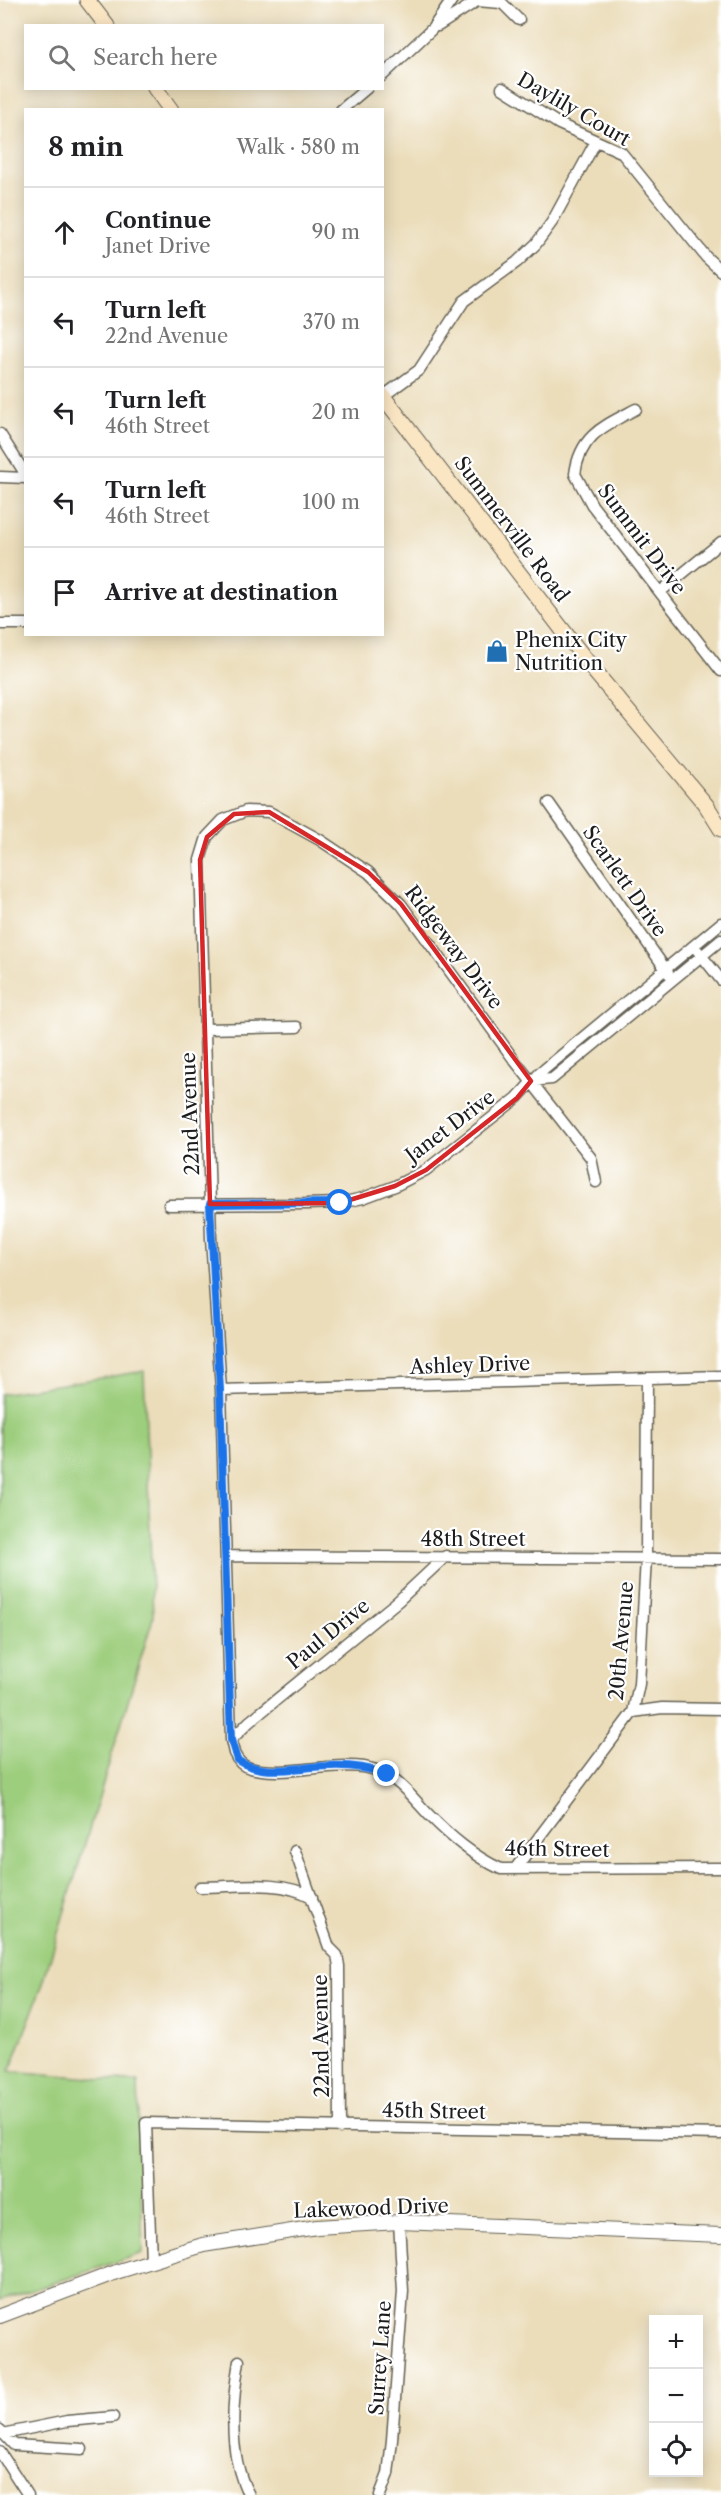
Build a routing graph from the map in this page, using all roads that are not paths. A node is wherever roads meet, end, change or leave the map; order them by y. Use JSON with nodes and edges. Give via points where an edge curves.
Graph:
{"nodes":[{"id":1,"x":87,"y":0,"type":"edge"},
{"id":2,"x":453,"y":0,"type":"edge"},
{"id":3,"x":500,"y":2,"type":"edge"},
{"id":4,"x":519,"y":20,"type":"dead end"},
{"id":5,"x":105,"y":24,"type":"edge"},
{"id":6,"x":432,"y":29,"type":"junction"},
{"id":7,"x":384,"y":74,"type":"edge"},
{"id":8,"x":502,"y":88,"type":"dead end"},
{"id":9,"x":156,"y":90,"type":"edge"},
{"id":10,"x":365,"y":90,"type":"edge"},
{"id":11,"x":170,"y":108,"type":"edge"},
{"id":12,"x":343,"y":108,"type":"edge"},
{"id":13,"x":596,"y":141,"type":"junction"},
{"id":14,"x":721,"y":271,"type":"edge"},
{"id":15,"x":384,"y":395,"type":"edge"},
{"id":16,"x":384,"y":397,"type":"edge"},
{"id":17,"x":636,"y":409,"type":"dead end"},
{"id":18,"x":0,"y":434,"type":"edge"},
{"id":19,"x":24,"y":473,"type":"edge"},
{"id":20,"x":24,"y":476,"type":"edge"},
{"id":21,"x":0,"y":477,"type":"edge"},
{"id":22,"x":721,"y":542,"type":"edge"},
{"id":23,"x":660,"y":591,"type":"junction"},
{"id":24,"x":0,"y":624,"type":"edge"},
{"id":25,"x":24,"y":624,"type":"edge"},
{"id":26,"x":721,"y":671,"type":"edge"},
{"id":27,"x":549,"y":802,"type":"dead end"},
{"id":28,"x":718,"y":818,"type":"edge"},
{"id":29,"x":224,"y":820,"type":"joint"},
{"id":30,"x":721,"y":923,"type":"edge"},
{"id":31,"x":721,"y":940,"type":"edge"},
{"id":32,"x":693,"y":945,"type":"junction"},
{"id":33,"x":702,"y":956,"type":"junction"},
{"id":34,"x":665,"y":969,"type":"junction"},
{"id":35,"x":672,"y":979,"type":"junction"},
{"id":36,"x":721,"y":980,"type":"edge"},
{"id":37,"x":297,"y":1027,"type":"dead end"},
{"id":38,"x":205,"y":1029,"type":"junction"},
{"id":39,"x":531,"y":1081,"type":"junction"},
{"id":40,"x":596,"y":1182,"type":"dead end"},
{"id":41,"x":210,"y":1204,"type":"junction"},
{"id":42,"x":169,"y":1205,"type":"dead end"},
{"id":43,"x":721,"y":1376,"type":"edge"},
{"id":44,"x":647,"y":1378,"type":"junction"},
{"id":45,"x":220,"y":1390,"type":"junction"},
{"id":46,"x":226,"y":1556,"type":"junction"},
{"id":47,"x":447,"y":1556,"type":"junction"},
{"id":48,"x":646,"y":1558,"type":"junction"},
{"id":49,"x":721,"y":1559,"type":"edge"},
{"id":50,"x":721,"y":1708,"type":"edge"},
{"id":51,"x":633,"y":1712,"type":"junction"},
{"id":52,"x":231,"y":1740,"type":"junction"},
{"id":53,"x":295,"y":1851,"type":"dead end"},
{"id":54,"x":721,"y":1868,"type":"edge"},
{"id":55,"x":515,"y":1869,"type":"junction"},
{"id":56,"x":200,"y":1887,"type":"dead end"},
{"id":57,"x":312,"y":1898,"type":"junction"},
{"id":58,"x":340,"y":2128,"type":"junction"},
{"id":59,"x":721,"y":2134,"type":"edge"},
{"id":60,"x":399,"y":2222,"type":"junction"},
{"id":61,"x":721,"y":2235,"type":"edge"},
{"id":62,"x":151,"y":2261,"type":"junction"},
{"id":63,"x":0,"y":2316,"type":"edge"},
{"id":64,"x":239,"y":2361,"type":"dead end"},
{"id":65,"x":113,"y":2417,"type":"dead end"},
{"id":66,"x":1,"y":2432,"type":"edge"},
{"id":67,"x":82,"y":2449,"type":"dead end"},
{"id":68,"x":0,"y":2452,"type":"edge"},
{"id":69,"x":28,"y":2495,"type":"edge"},
{"id":70,"x":249,"y":2495,"type":"edge"},
{"id":71,"x":380,"y":2495,"type":"edge"}],
"edges":[{"from":1,"to":5,"type":"main road"},
{"from":2,"to":6,"type":"street"},
{"from":3,"to":4,"type":"street"},
{"from":3,"to":6,"type":"street","via":[[477,1]]},
{"from":6,"to":7,"type":"street"},
{"from":8,"to":13,"type":"street","name":"Daylily Court","via":[[524,104]]},
{"from":9,"to":11,"type":"main road"},
{"from":10,"to":12,"type":"street"},
{"from":13,"to":14,"type":"street","name":"Daylily Court","via":[[621,152]]},
{"from":13,"to":15,"type":"street","via":[[536,244],[464,301],[419,370]]},
{"from":16,"to":28,"type":"main road","name":"Summerville Road","via":[[561,628]]},
{"from":17,"to":23,"type":"street","name":"Summit Drive","via":[[605,425],[587,440],[580,450],[575,474],[592,505]]},
{"from":18,"to":19,"type":"street"},
{"from":20,"to":21,"type":"street"},
{"from":22,"to":23,"type":"street"},
{"from":23,"to":26,"type":"street","name":"Summit Drive"},
{"from":24,"to":25,"type":"street"},
{"from":27,"to":34,"type":"street","name":"Scarlett Drive"},
{"from":29,"to":38,"type":"street","name":"22nd Avenue","via":[[207,837],[200,860]]},
{"from":29,"to":39,"type":"street","name":"Ridgeway Drive","via":[[246,811],[269,812],[320,840],[386,887]]},
{"from":30,"to":32,"type":"street","name":"Janet Drive"},
{"from":31,"to":33,"type":"street"},
{"from":32,"to":33,"type":"street"},
{"from":32,"to":34,"type":"street","name":"Janet Drive"},
{"from":33,"to":35,"type":"street"},
{"from":33,"to":36,"type":"street"},
{"from":34,"to":35,"type":"street","name":"Scarlett Drive"},
{"from":34,"to":39,"type":"street","name":"Janet Drive"},
{"from":35,"to":39,"type":"street","via":[[552,1079]]},
{"from":37,"to":38,"type":"street"},
{"from":38,"to":41,"type":"street","name":"22nd Avenue"},
{"from":39,"to":40,"type":"street","name":"Ridgeway Drive","via":[[591,1158]]},
{"from":39,"to":41,"type":"street","name":"Janet Drive","via":[[517,1098],[454,1149],[395,1186],[340,1203]]},
{"from":41,"to":42,"type":"street","name":"Janet Drive"},
{"from":41,"to":45,"type":"street","name":"22nd Avenue"},
{"from":43,"to":44,"type":"street","name":"Ashley Drive"},
{"from":44,"to":45,"type":"street","name":"Ashley Drive"},
{"from":44,"to":48,"type":"street","name":"20th Avenue"},
{"from":45,"to":46,"type":"street","name":"22nd Avenue"},
{"from":46,"to":47,"type":"street","name":"48th Street"},
{"from":46,"to":52,"type":"street","name":"22nd Avenue"},
{"from":47,"to":48,"type":"street","name":"48th Street"},
{"from":47,"to":52,"type":"street","name":"Paul Drive"},
{"from":48,"to":49,"type":"street","name":"48th Street"},
{"from":48,"to":51,"type":"street","name":"20th Avenue","via":[[639,1684]]},
{"from":50,"to":51,"type":"street"},
{"from":51,"to":55,"type":"street","name":"20th Avenue"},
{"from":52,"to":55,"type":"street","name":"46th Street","via":[[237,1760],[248,1767],[365,1767],[387,1774],[479,1859],[501,1869]]},
{"from":53,"to":57,"type":"street","name":"22nd Avenue"},
{"from":54,"to":55,"type":"street","name":"46th Street"},
{"from":56,"to":57,"type":"street","via":[[294,1887]]},
{"from":57,"to":58,"type":"street","name":"22nd Avenue","via":[[339,1966]]},
{"from":58,"to":59,"type":"street","name":"45th Street"},
{"from":58,"to":62,"type":"street","name":"45th Street","via":[[146,2123]]},
{"from":60,"to":61,"type":"street","name":"Lakewood Drive"},
{"from":60,"to":62,"type":"street","name":"Lakewood Drive","via":[[282,2231],[203,2245]]},
{"from":60,"to":71,"type":"street","name":"Surrey Lane","via":[[403,2291],[393,2440]]},
{"from":62,"to":63,"type":"street","name":"Lakewood Drive"},
{"from":64,"to":70,"type":"street","via":[[235,2386],[236,2447],[242,2482]]},
{"from":65,"to":66,"type":"street"},
{"from":66,"to":67,"type":"street","via":[[14,2445]]},
{"from":68,"to":69,"type":"street"}]}
